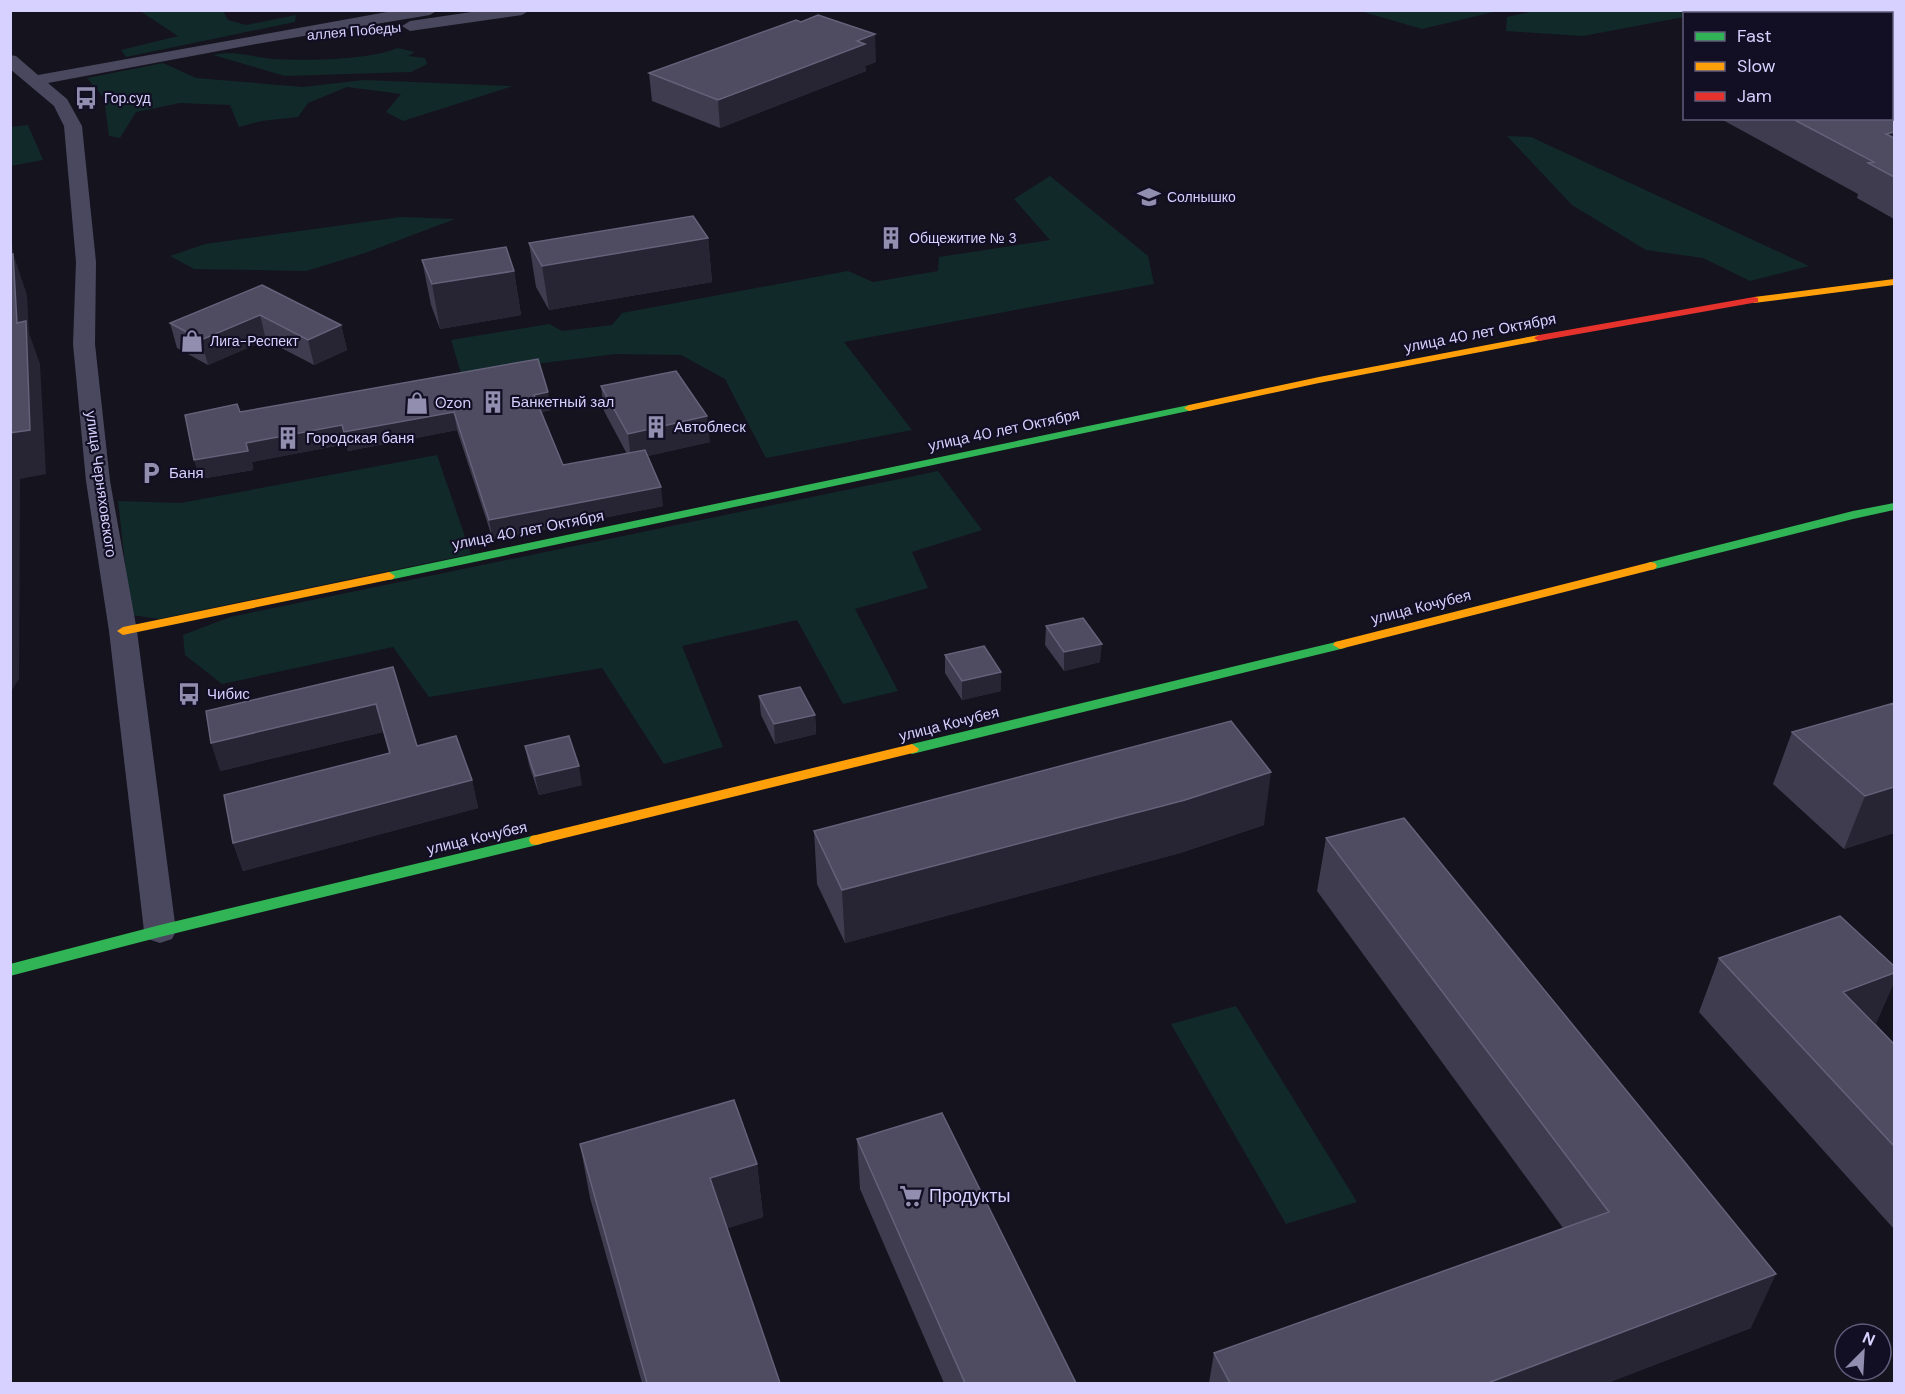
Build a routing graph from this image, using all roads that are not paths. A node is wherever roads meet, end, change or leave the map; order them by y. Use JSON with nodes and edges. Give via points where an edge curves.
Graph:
{"nodes":[{"id":1,"x":430,"y":10,"type":"edge"},
{"id":2,"x":522,"y":10,"type":"edge"},
{"id":3,"x":361,"y":21,"type":"junction"},
{"id":4,"x":402,"y":27,"type":"junction"},
{"id":5,"x":256,"y":39,"type":"junction"},
{"id":6,"x":10,"y":60,"type":"edge"},
{"id":7,"x":24,"y":78,"type":"edge"},
{"id":8,"x":1894,"y":282,"type":"edge"},
{"id":9,"x":1894,"y":507,"type":"edge"},
{"id":10,"x":123,"y":631,"type":"junction"},
{"id":11,"x":160,"y":931,"type":"junction"},
{"id":12,"x":10,"y":970,"type":"edge"}],
"edges":[{"from":1,"to":3,"type":"street"},
{"from":2,"to":4,"type":"street","name":"аллея Победы"},
{"from":3,"to":4,"type":"street"},
{"from":3,"to":5,"type":"street"},
{"from":4,"to":5,"type":"street","name":"аллея Победы"},
{"from":5,"to":7,"type":"street"},
{"from":6,"to":7,"type":"street","name":"улица Черняховского"},
{"from":7,"to":10,"type":"street","name":"улица Черняховского","via":[[61,103],[73,126],[86,262],[84,344],[98,481]]},
{"from":8,"to":10,"type":"street","name":"улица 40 лет Октября","via":[[1694,309],[1318,380]]},
{"from":9,"to":11,"type":"street","name":"улица Кочубея","via":[[1265,664]]},
{"from":10,"to":11,"type":"street","name":"улица Черняховского"},
{"from":11,"to":12,"type":"street","name":"улица Кочубея"}]}
